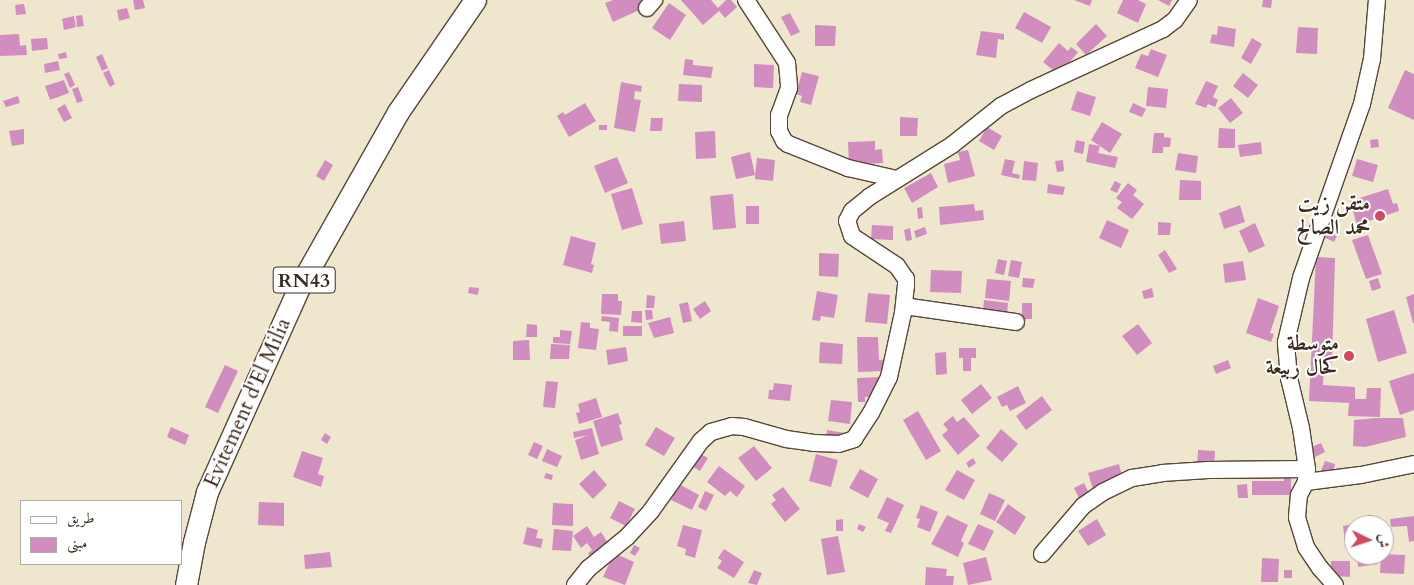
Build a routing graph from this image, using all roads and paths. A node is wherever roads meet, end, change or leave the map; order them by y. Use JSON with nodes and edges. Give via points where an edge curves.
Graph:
{"nodes":[{"id":1,"x":475,"y":0,"type":"edge"},
{"id":2,"x":746,"y":0,"type":"edge"},
{"id":3,"x":1189,"y":0,"type":"edge"},
{"id":4,"x":1377,"y":0,"type":"edge"},
{"id":5,"x":897,"y":179,"type":"junction"},
{"id":6,"x":904,"y":306,"type":"junction"},
{"id":7,"x":1016,"y":322,"type":"dead end"},
{"id":8,"x":1414,"y":464,"type":"edge"},
{"id":9,"x":1307,"y":476,"type":"junction"},
{"id":10,"x":1042,"y":554,"type":"dead end"},
{"id":11,"x":186,"y":585,"type":"edge"},
{"id":12,"x":576,"y":585,"type":"edge"},
{"id":13,"x":1335,"y":585,"type":"edge"}],
"edges":[{"from":1,"to":11,"type":"main road","name":"Evitement d'El Milia","number":"RN43","via":[[398,112],[299,287],[208,492]]},
{"from":2,"to":5,"type":"street","via":[[787,63],[789,88],[779,115],[779,131],[784,141],[848,168]]},
{"from":3,"to":5,"type":"street","via":[[1175,20],[1163,29],[1008,103],[938,155]]},
{"from":4,"to":9,"type":"street","via":[[1372,59],[1362,104],[1300,278],[1286,342],[1289,378],[1301,428]]},
{"from":5,"to":6,"type":"street","via":[[852,211],[847,225],[857,241],[888,259],[902,272],[906,279]]},
{"from":6,"to":7,"type":"street"},
{"from":6,"to":12,"type":"street","via":[[889,377],[854,439],[839,444],[821,444],[732,426],[712,432],[627,537],[589,568]]},
{"from":8,"to":9,"type":"street","via":[[1361,475]]},
{"from":9,"to":10,"type":"street","via":[[1208,470],[1132,478],[1082,506]]},
{"from":9,"to":13,"type":"street","via":[[1297,504],[1300,530],[1312,558]]}]}
